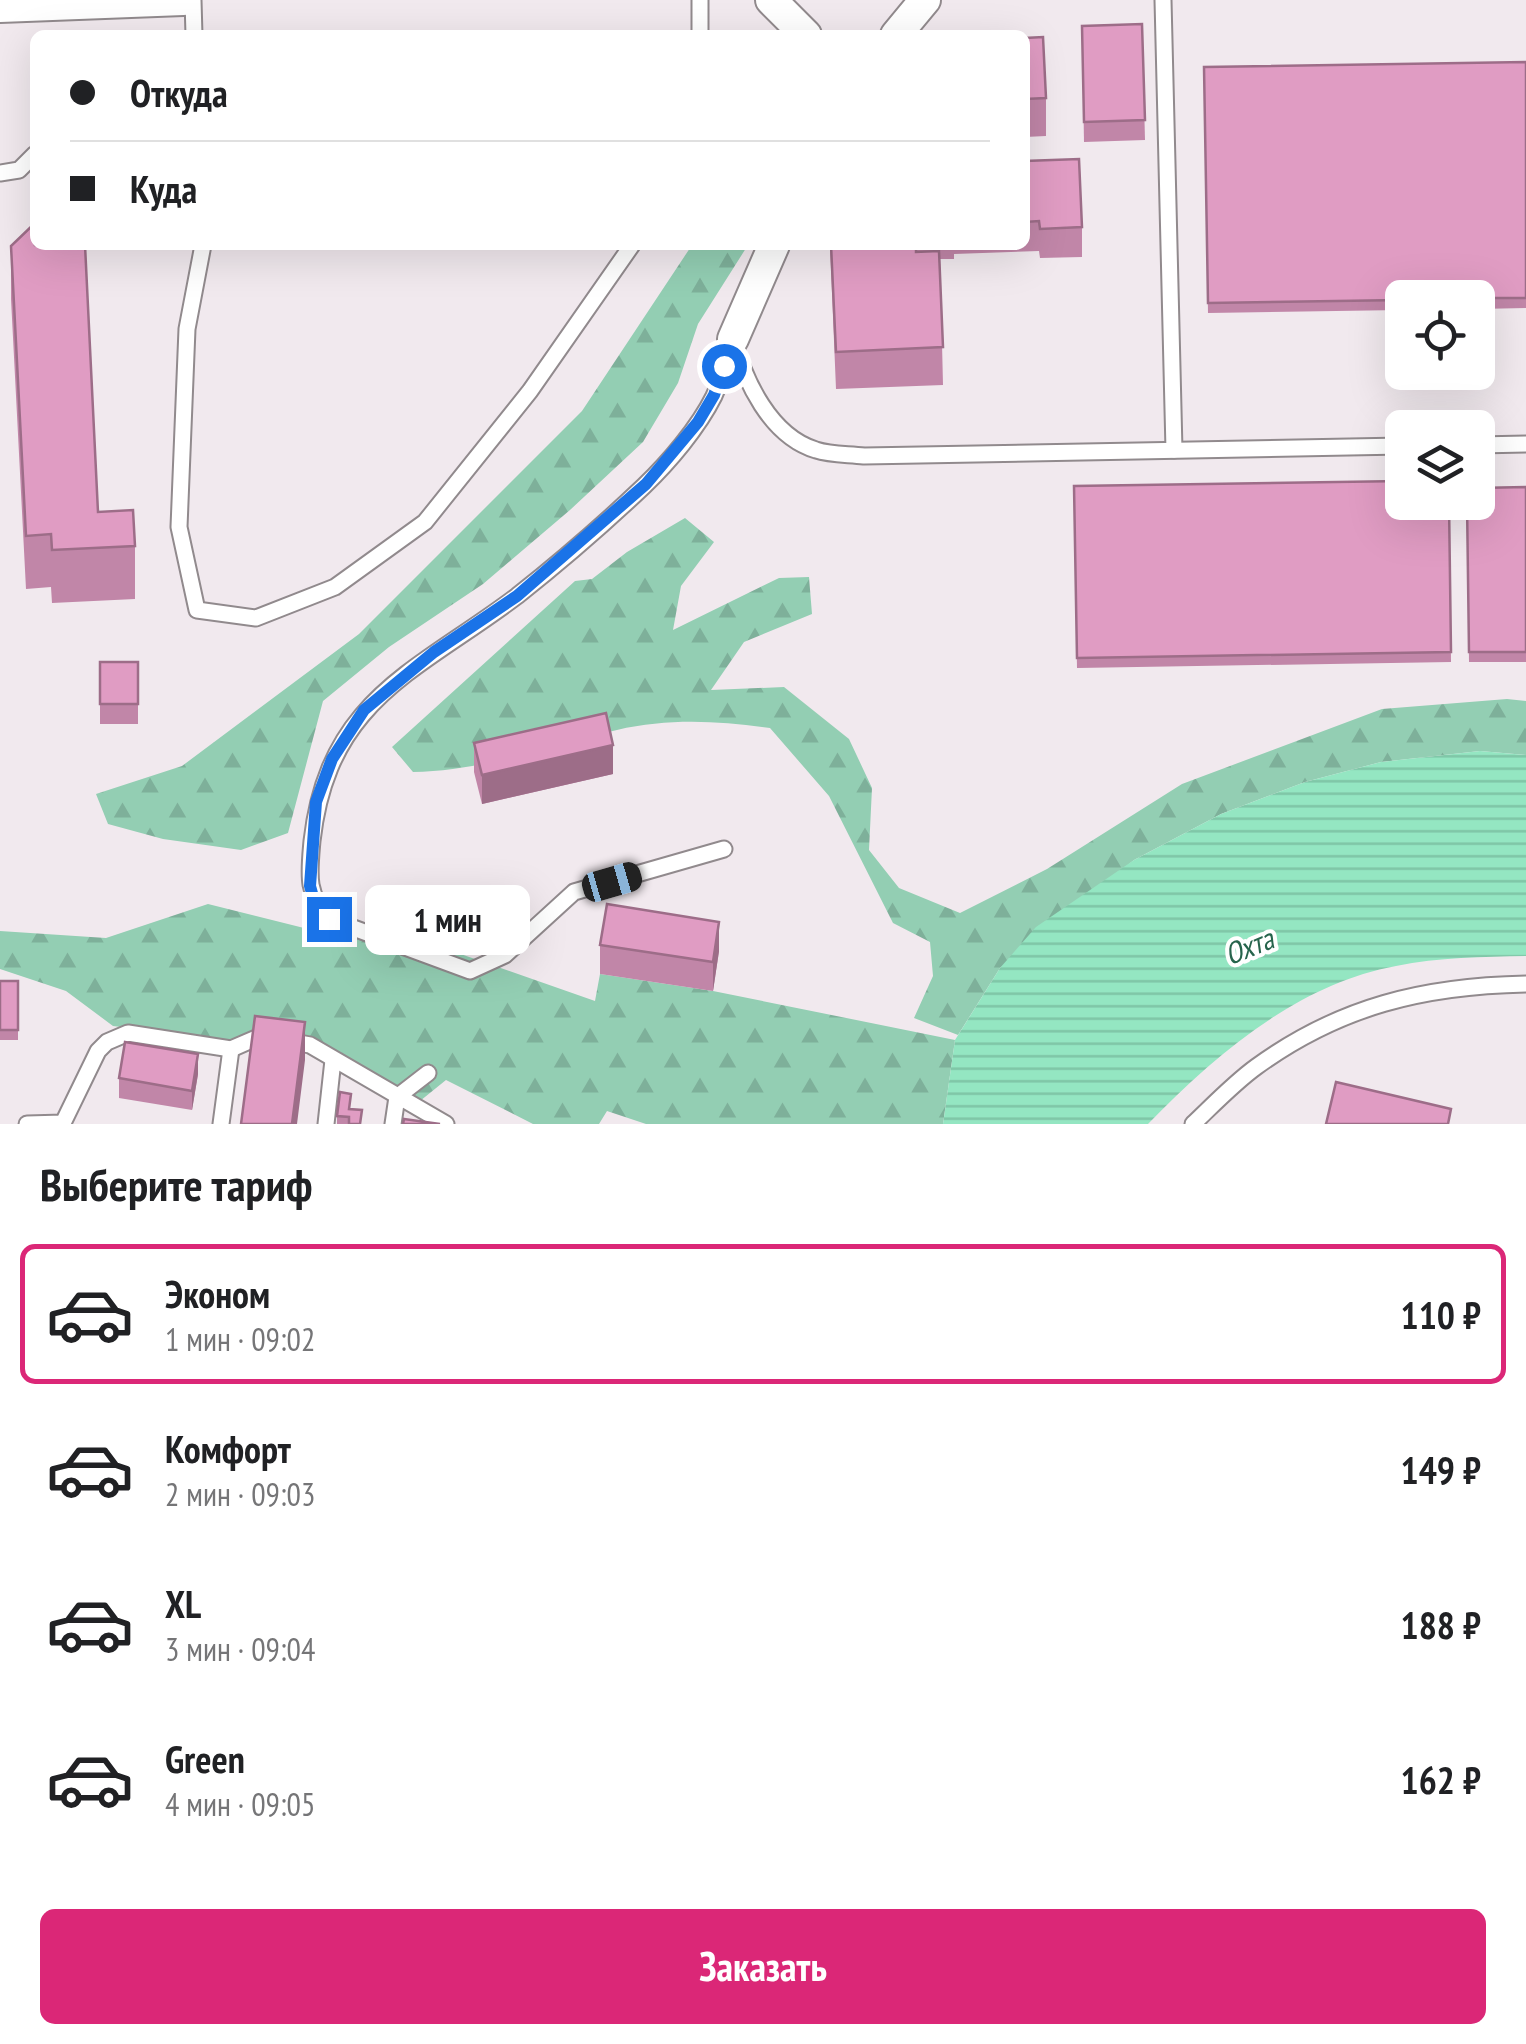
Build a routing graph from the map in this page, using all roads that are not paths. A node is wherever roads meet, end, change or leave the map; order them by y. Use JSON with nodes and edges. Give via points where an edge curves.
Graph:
{"nodes":[{"id":1,"x":183,"y":0,"type":"edge"},
{"id":2,"x":193,"y":0,"type":"edge"},
{"id":3,"x":700,"y":0,"type":"edge"},
{"id":4,"x":772,"y":0,"type":"edge"},
{"id":5,"x":925,"y":0,"type":"edge"},
{"id":6,"x":1163,"y":0,"type":"edge"},
{"id":7,"x":0,"y":7,"type":"edge"},
{"id":8,"x":194,"y":30,"type":"edge"},
{"id":9,"x":700,"y":30,"type":"edge"},
{"id":10,"x":801,"y":30,"type":"edge"},
{"id":11,"x":900,"y":30,"type":"edge"},
{"id":12,"x":30,"y":159,"type":"edge"},
{"id":13,"x":0,"y":172,"type":"edge"},
{"id":14,"x":202,"y":250,"type":"edge"},
{"id":15,"x":629,"y":250,"type":"edge"},
{"id":16,"x":772,"y":250,"type":"edge"},
{"id":17,"x":733,"y":338,"type":"junction"},
{"id":18,"x":1526,"y":444,"type":"edge"},
{"id":19,"x":1495,"y":445,"type":"edge"},
{"id":20,"x":1385,"y":446,"type":"edge"},
{"id":21,"x":1174,"y":450,"type":"junction"},
{"id":22,"x":724,"y":849,"type":"dead end"},
{"id":23,"x":1526,"y":984,"type":"edge"},
{"id":24,"x":231,"y":1049,"type":"junction"},
{"id":25,"x":333,"y":1060,"type":"junction"},
{"id":26,"x":428,"y":1074,"type":"dead end"},
{"id":27,"x":397,"y":1097,"type":"junction"},
{"id":28,"x":27,"y":1124,"type":"edge"},
{"id":29,"x":64,"y":1124,"type":"edge"},
{"id":30,"x":221,"y":1124,"type":"edge"},
{"id":31,"x":326,"y":1124,"type":"edge"},
{"id":32,"x":393,"y":1124,"type":"edge"},
{"id":33,"x":446,"y":1124,"type":"edge"},
{"id":34,"x":1192,"y":1124,"type":"edge"}],
"edges":[{"from":1,"to":7,"type":"street"},
{"from":2,"to":8,"type":"lane"},
{"from":3,"to":9,"type":"lane"},
{"from":4,"to":10,"type":"street"},
{"from":5,"to":11,"type":"street"},
{"from":6,"to":21,"type":"lane"},
{"from":12,"to":13,"type":"lane","via":[[19,170]]},
{"from":14,"to":15,"type":"lane","via":[[186,329],[178,526],[197,610],[256,618],[335,586],[425,522],[530,391]]},
{"from":16,"to":17,"type":"street"},
{"from":17,"to":21,"type":"lane","via":[[744,376],[780,428],[814,450],[864,456]]},
{"from":17,"to":22,"type":"lane","via":[[698,422],[646,484],[517,596],[364,710],[332,759],[316,802],[310,886],[329,919],[470,971],[505,955],[574,892]]},
{"from":18,"to":19,"type":"lane"},
{"from":20,"to":21,"type":"lane"},
{"from":23,"to":34,"type":"lane","via":[[1434,990],[1320,1026],[1255,1068]]},
{"from":24,"to":25,"type":"lane","via":[[260,1036],[310,1045]]},
{"from":24,"to":29,"type":"lane","via":[[128,1033],[107,1042]]},
{"from":24,"to":30,"type":"lane"},
{"from":25,"to":27,"type":"lane"},
{"from":25,"to":31,"type":"lane"},
{"from":26,"to":27,"type":"lane"},
{"from":27,"to":32,"type":"lane"},
{"from":27,"to":33,"type":"lane"},
{"from":28,"to":29,"type":"lane"}]}
